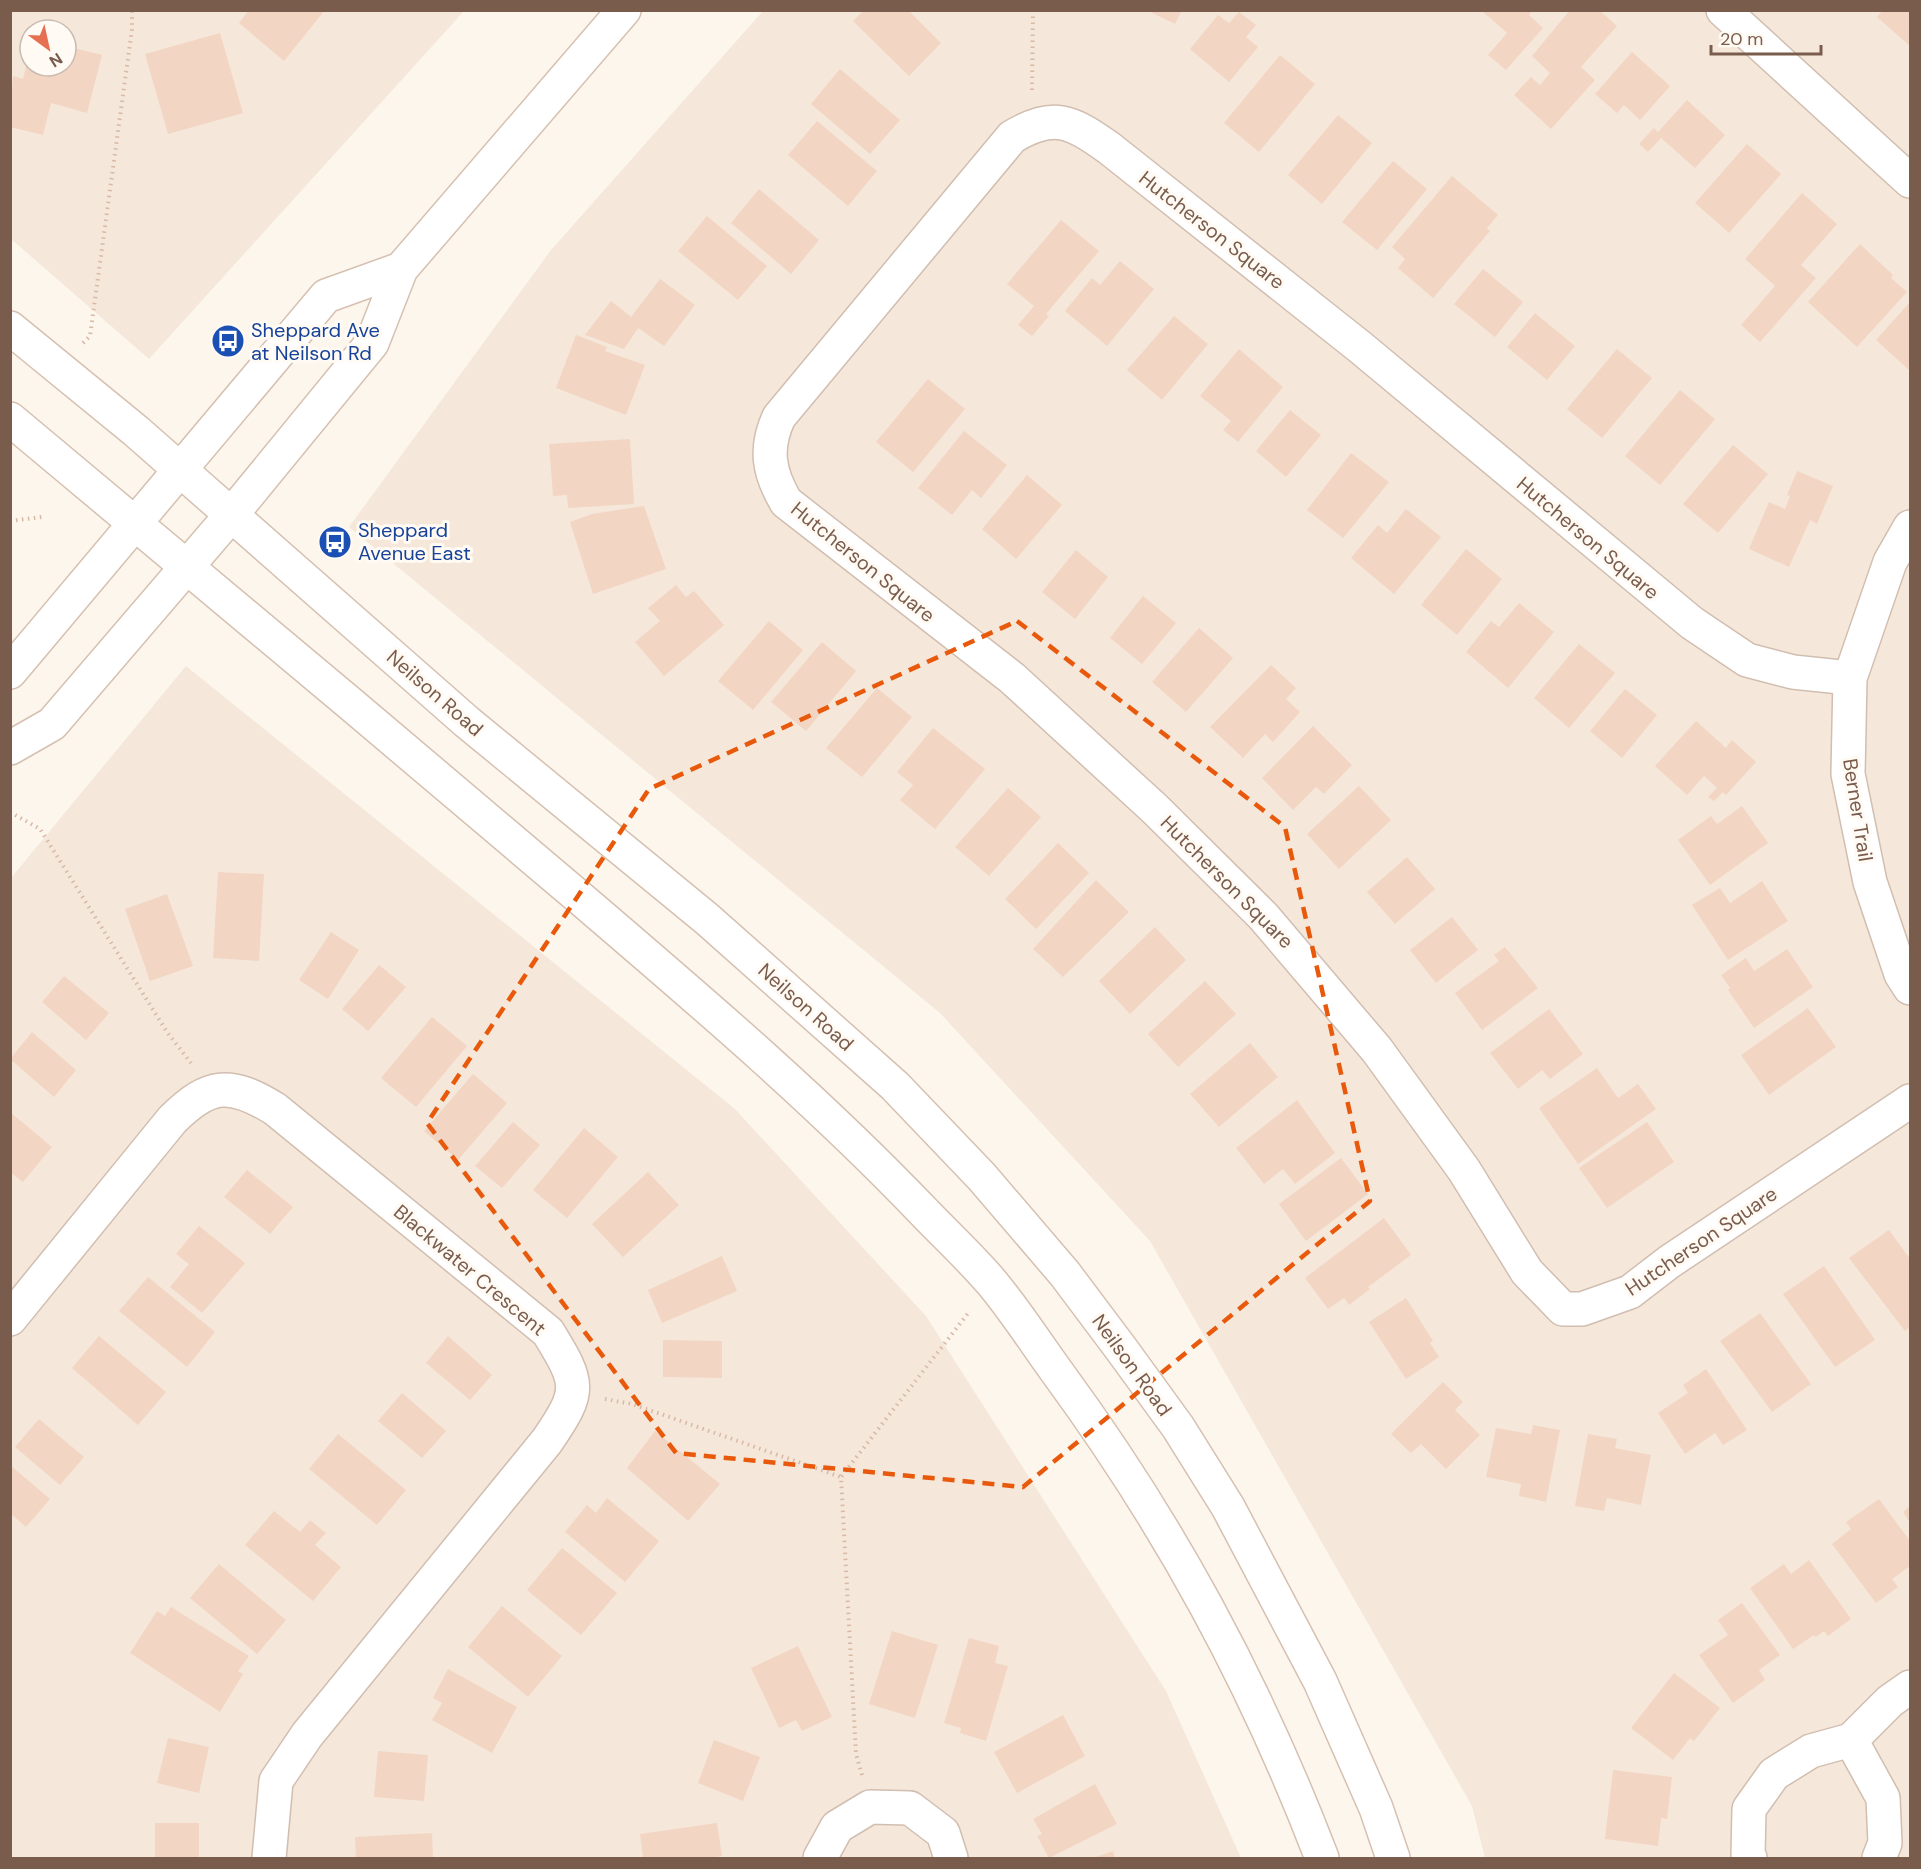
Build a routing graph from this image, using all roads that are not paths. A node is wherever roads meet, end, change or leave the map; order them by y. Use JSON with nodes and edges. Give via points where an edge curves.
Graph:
{"nodes":[{"id":1,"x":624,"y":10,"type":"edge"},
{"id":2,"x":1723,"y":10,"type":"edge"},
{"id":3,"x":1911,"y":181,"type":"edge"},
{"id":4,"x":401,"y":269,"type":"junction"},
{"id":5,"x":10,"y":328,"type":"edge"},
{"id":6,"x":10,"y":419,"type":"edge"},
{"id":7,"x":180,"y":469,"type":"junction"},
{"id":8,"x":232,"y":514,"type":"junction"},
{"id":9,"x":135,"y":524,"type":"junction"},
{"id":10,"x":1911,"y":527,"type":"edge"},
{"id":11,"x":187,"y":565,"type":"junction"},
{"id":12,"x":10,"y":672,"type":"edge"},
{"id":13,"x":1850,"y":678,"type":"junction"},
{"id":14,"x":10,"y":748,"type":"edge"},
{"id":15,"x":1911,"y":988,"type":"edge"},
{"id":16,"x":1911,"y":1101,"type":"edge"},
{"id":17,"x":10,"y":1319,"type":"edge"},
{"id":18,"x":1911,"y":1687,"type":"edge"},
{"id":19,"x":1851,"y":1740,"type":"junction"},
{"id":20,"x":269,"y":1858,"type":"edge"},
{"id":21,"x":820,"y":1858,"type":"edge"},
{"id":22,"x":951,"y":1858,"type":"edge"},
{"id":23,"x":1322,"y":1858,"type":"edge"},
{"id":24,"x":1393,"y":1858,"type":"edge"},
{"id":25,"x":1750,"y":1858,"type":"edge"},
{"id":26,"x":1879,"y":1858,"type":"edge"}],
"edges":[{"from":1,"to":4,"type":"street"},
{"from":2,"to":3,"type":"street"},
{"from":4,"to":7,"type":"street","via":[[326,296]]},
{"from":4,"to":8,"type":"street","via":[[372,343]]},
{"from":5,"to":7,"type":"street","name":"Neilson Road"},
{"from":6,"to":9,"type":"street"},
{"from":7,"to":8,"type":"street","name":"Neilson Road"},
{"from":7,"to":9,"type":"street"},
{"from":8,"to":11,"type":"street"},
{"from":8,"to":24,"type":"street","name":"Neilson Road","via":[[467,722],[707,919],[878,1071],[1065,1274],[1178,1427],[1228,1508],[1320,1681],[1376,1808]]},
{"from":9,"to":11,"type":"street"},
{"from":9,"to":12,"type":"street"},
{"from":10,"to":13,"type":"street","name":"Berner Trail","via":[[1890,562]]},
{"from":11,"to":14,"type":"street","via":[[51,724]]},
{"from":11,"to":23,"type":"street","via":[[743,1037],[882,1168],[993,1284],[1085,1411],[1170,1540],[1235,1657],[1292,1778]]},
{"from":13,"to":15,"type":"street","name":"Berner Trail","via":[[1848,774],[1870,882],[1901,974]]},
{"from":13,"to":16,"type":"street","name":"Hutcherson Square","via":[[1793,672],[1747,660],[1726,647],[1655,595],[1360,347],[1101,142],[1059,121],[1030,126],[1012,137],[779,417],[771,435],[772,478],[786,502],[1012,678],[1155,809],[1263,916],[1377,1050],[1464,1170],[1527,1272],[1563,1309],[1582,1309],[1630,1292],[1679,1255]]},
{"from":17,"to":20,"type":"street","name":"Blackwater Crescent","via":[[172,1120],[211,1090],[254,1096],[275,1109],[548,1332],[569,1370],[575,1392],[547,1441],[329,1707],[276,1781]]},
{"from":18,"to":19,"type":"street","via":[[1890,1701]]},
{"from":19,"to":25,"type":"street","via":[[1811,1751],[1774,1774],[1749,1809]]},
{"from":19,"to":26,"type":"street","via":[[1883,1798],[1885,1843]]},
{"from":21,"to":22,"type":"street","via":[[837,1827],[870,1807],[910,1808],[943,1833]]}]}
